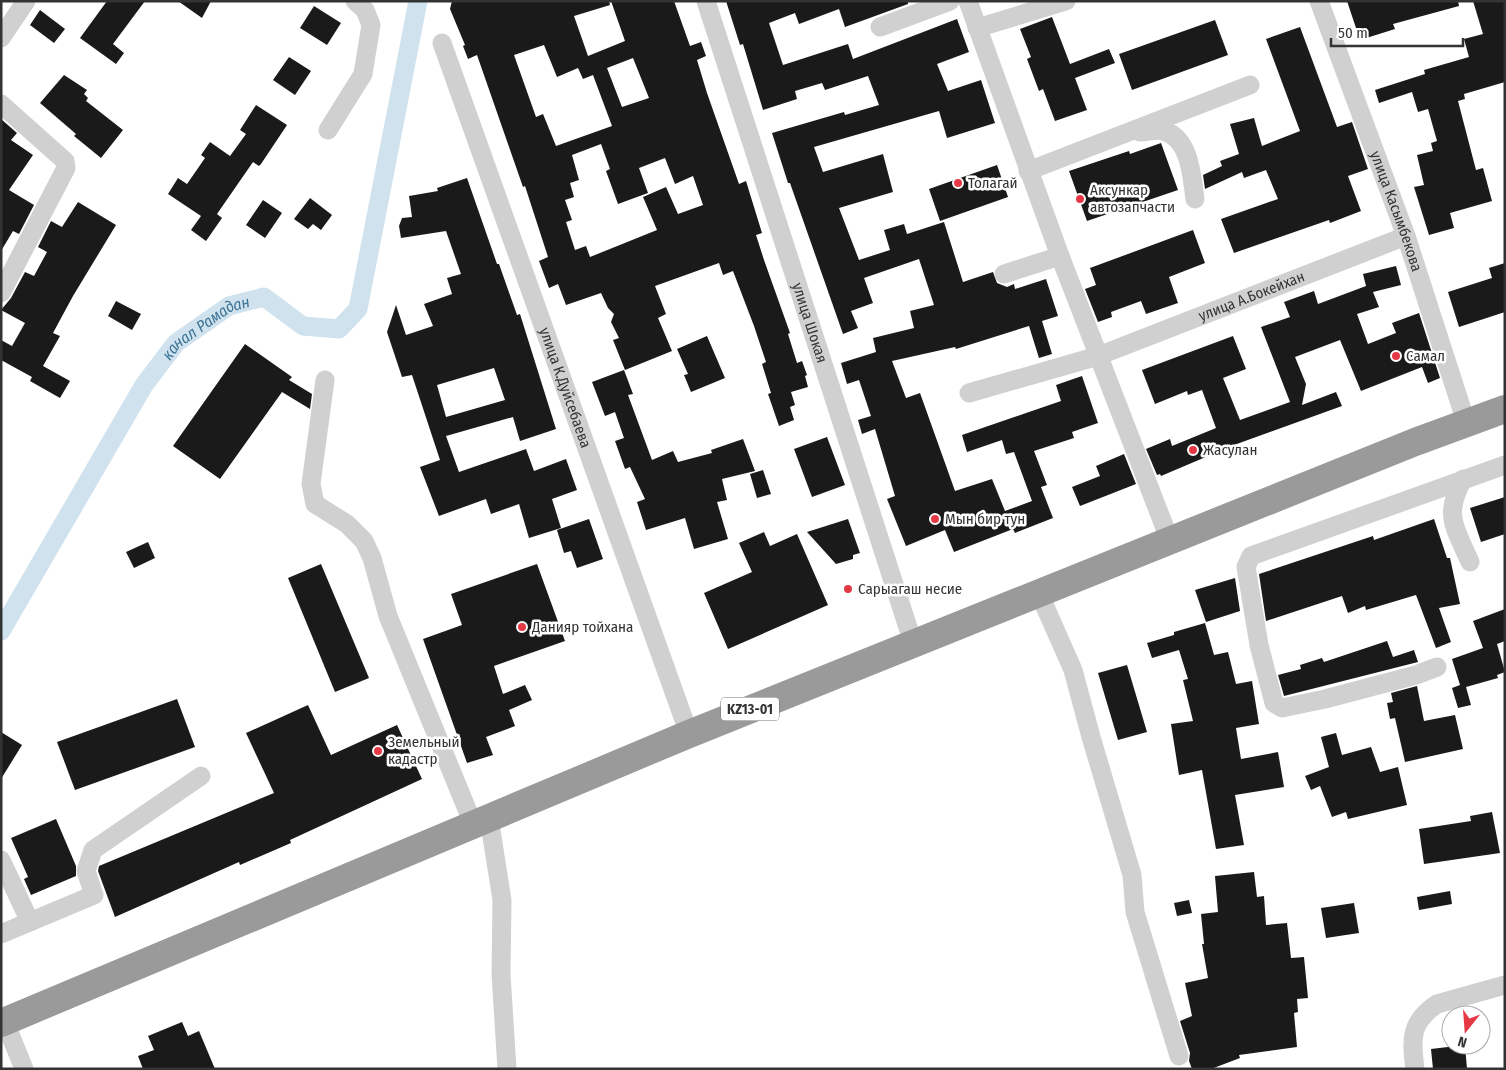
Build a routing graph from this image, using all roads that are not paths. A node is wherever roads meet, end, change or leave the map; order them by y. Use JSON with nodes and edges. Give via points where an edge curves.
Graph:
{"nodes":[{"id":1,"x":26,"y":1,"type":"edge"},
{"id":2,"x":355,"y":1,"type":"edge"},
{"id":3,"x":706,"y":1,"type":"edge"},
{"id":4,"x":950,"y":1,"type":"edge"},
{"id":5,"x":968,"y":1,"type":"edge"},
{"id":6,"x":1319,"y":1,"type":"edge"},
{"id":7,"x":1064,"y":2,"type":"edge"},
{"id":8,"x":880,"y":26,"type":"dead end"},
{"id":9,"x":977,"y":28,"type":"junction"},
{"id":10,"x":1,"y":38,"type":"edge"},
{"id":11,"x":442,"y":43,"type":"dead end"},
{"id":12,"x":1250,"y":85,"type":"dead end"},
{"id":13,"x":1,"y":104,"type":"edge"},
{"id":14,"x":328,"y":130,"type":"dead end"},
{"id":15,"x":1124,"y":134,"type":"junction"},
{"id":16,"x":1028,"y":171,"type":"junction"},
{"id":17,"x":1195,"y":198,"type":"dead end"},
{"id":18,"x":1406,"y":236,"type":"junction"},
{"id":19,"x":1060,"y":256,"type":"junction"},
{"id":20,"x":1004,"y":274,"type":"dead end"},
{"id":21,"x":1,"y":293,"type":"edge"},
{"id":22,"x":1098,"y":356,"type":"junction"},
{"id":23,"x":325,"y":380,"type":"dead end"},
{"id":24,"x":970,"y":393,"type":"dead end"},
{"id":25,"x":1505,"y":409,"type":"edge"},
{"id":26,"x":1466,"y":422,"type":"junction"},
{"id":27,"x":1505,"y":465,"type":"edge"},
{"id":28,"x":1463,"y":479,"type":"junction"},
{"id":29,"x":1170,"y":541,"type":"junction"},
{"id":30,"x":1470,"y":562,"type":"dead end"},
{"id":31,"x":1039,"y":594,"type":"junction"},
{"id":32,"x":913,"y":643,"type":"junction"},
{"id":33,"x":1437,"y":667,"type":"dead end"},
{"id":34,"x":689,"y":734,"type":"junction"},
{"id":35,"x":201,"y":776,"type":"dead end"},
{"id":36,"x":481,"y":821,"type":"junction"},
{"id":37,"x":1,"y":860,"type":"edge"},
{"id":38,"x":30,"y":922,"type":"junction"},
{"id":39,"x":1,"y":934,"type":"edge"},
{"id":40,"x":1505,"y":985,"type":"edge"},
{"id":41,"x":3,"y":1022,"type":"edge"},
{"id":42,"x":1179,"y":1056,"type":"dead end"},
{"id":43,"x":24,"y":1069,"type":"edge"},
{"id":44,"x":507,"y":1069,"type":"edge"},
{"id":45,"x":1415,"y":1069,"type":"edge"}],
"edges":[{"from":1,"to":10,"type":"street"},
{"from":2,"to":14,"type":"street","via":[[365,10],[371,25],[363,74]]},
{"from":3,"to":32,"type":"street","name":"улица Шокая"},
{"from":4,"to":8,"type":"street"},
{"from":5,"to":9,"type":"street"},
{"from":6,"to":18,"type":"street","name":"улица Касымбекова"},
{"from":7,"to":9,"type":"street"},
{"from":9,"to":16,"type":"street"},
{"from":11,"to":34,"type":"street","name":"улица К.Дуйсебаева"},
{"from":12,"to":15,"type":"street"},
{"from":13,"to":21,"type":"street","via":[[65,161],[66,168]]},
{"from":15,"to":16,"type":"street"},
{"from":15,"to":17,"type":"street","via":[[1163,131],[1178,138],[1191,167]]},
{"from":16,"to":19,"type":"street"},
{"from":18,"to":22,"type":"street","name":"улица А.Бокейхан"},
{"from":18,"to":26,"type":"street","name":"улица Касымбекова"},
{"from":19,"to":20,"type":"street"},
{"from":19,"to":22,"type":"street"},
{"from":22,"to":24,"type":"street","name":"улица А.Бокейхан"},
{"from":22,"to":29,"type":"street"},
{"from":23,"to":36,"type":"street","via":[[311,484],[315,504],[346,524],[364,541],[388,616]]},
{"from":25,"to":26,"type":"highway","number":"KZ13-01"},
{"from":26,"to":29,"type":"highway","number":"KZ13-01"},
{"from":27,"to":28,"type":"street"},
{"from":28,"to":30,"type":"street","via":[[1451,507]]},
{"from":28,"to":33,"type":"street","via":[[1251,556],[1246,567],[1258,645],[1274,703],[1282,708]]},
{"from":29,"to":31,"type":"highway","number":"KZ13-01"},
{"from":31,"to":32,"type":"highway","number":"KZ13-01"},
{"from":31,"to":42,"type":"street","via":[[1074,670],[1132,876],[1135,912]]},
{"from":32,"to":34,"type":"highway","number":"KZ13-01"},
{"from":34,"to":36,"type":"highway","number":"KZ13-01"},
{"from":35,"to":38,"type":"street","via":[[93,850],[86,870],[94,894]]},
{"from":36,"to":41,"type":"highway","number":"KZ13-01"},
{"from":36,"to":44,"type":"street","via":[[497,864],[502,900],[501,974]]},
{"from":37,"to":38,"type":"street"},
{"from":38,"to":39,"type":"street"},
{"from":40,"to":45,"type":"street","via":[[1437,1004],[1421,1018],[1416,1024],[1412,1046]]},
{"from":41,"to":43,"type":"street"}]}
